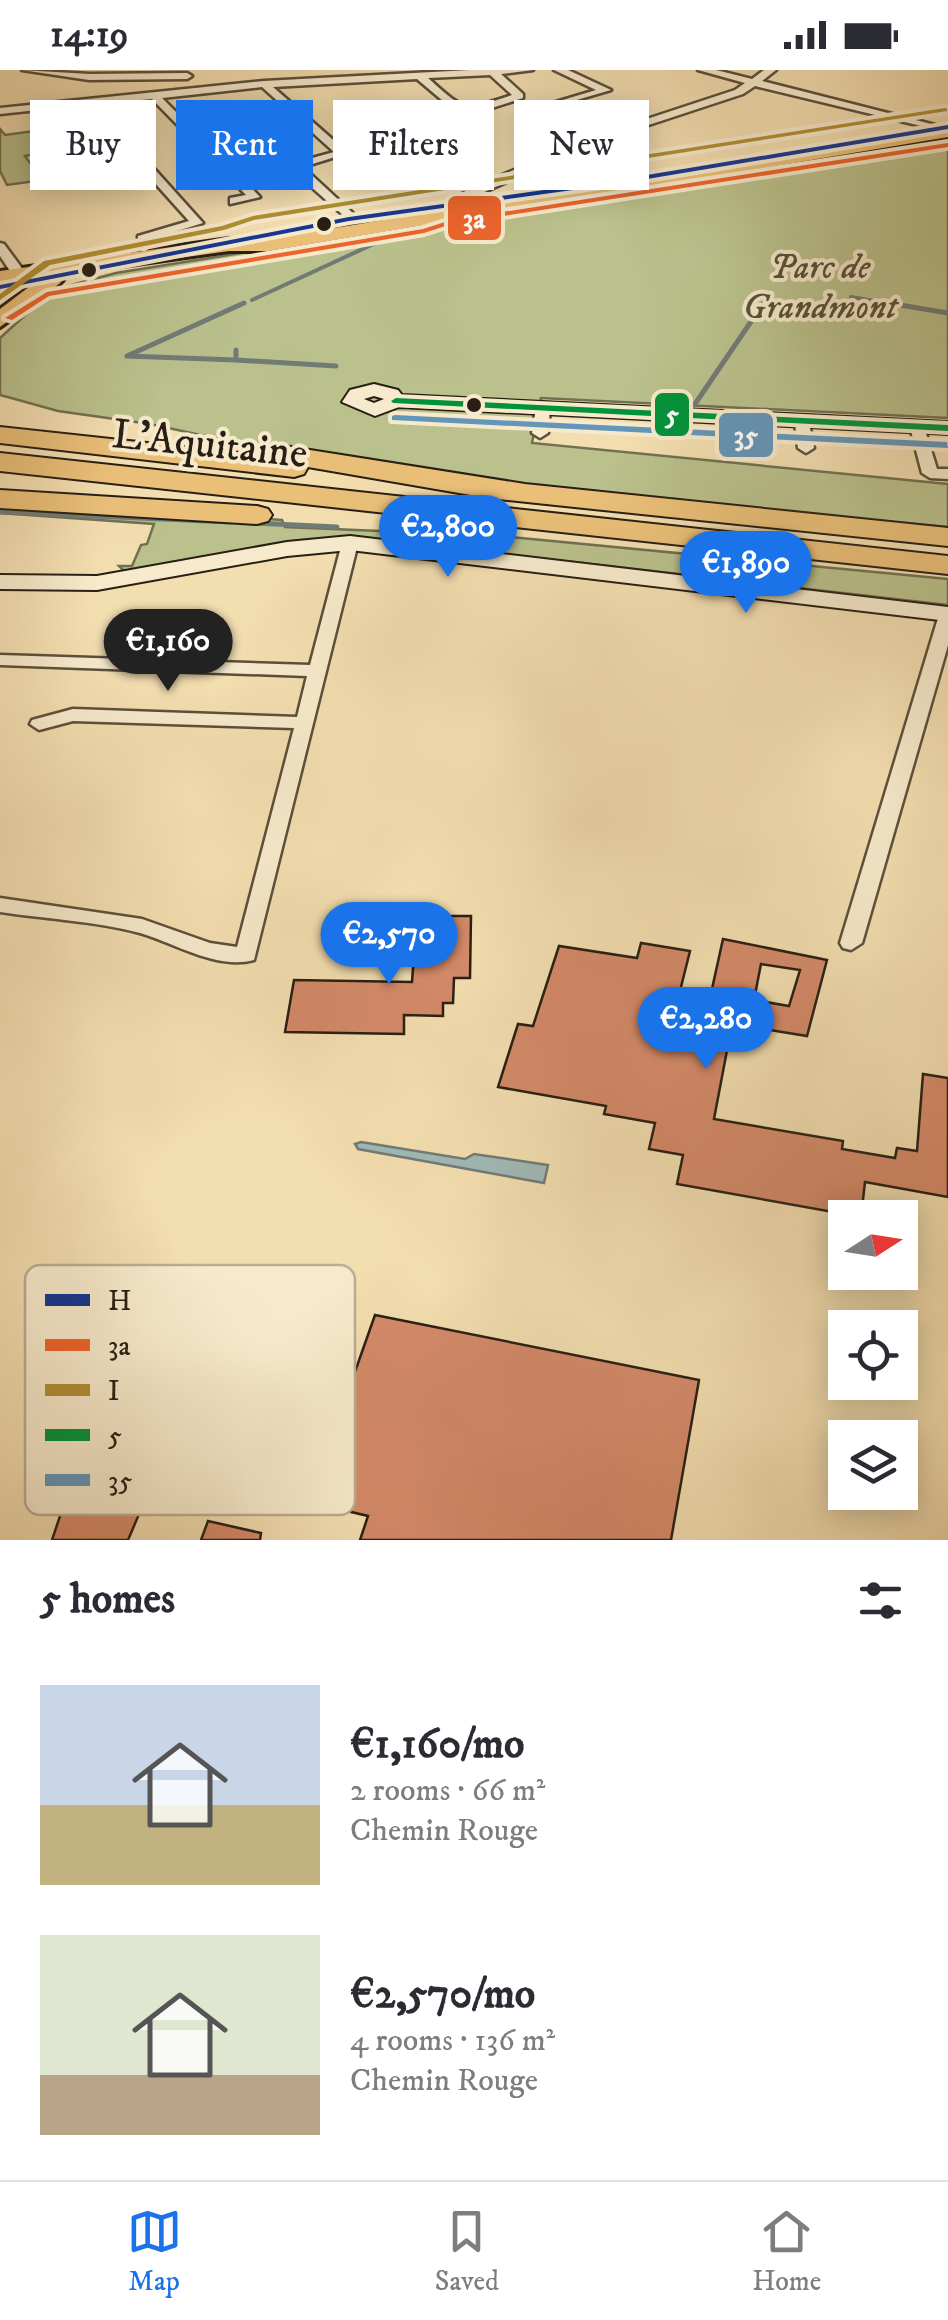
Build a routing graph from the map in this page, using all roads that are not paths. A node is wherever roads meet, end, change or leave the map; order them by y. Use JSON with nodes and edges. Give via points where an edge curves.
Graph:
{"nodes":[{"id":1,"x":27,"y":70,"type":"edge"},
{"id":2,"x":528,"y":70,"type":"edge"},
{"id":3,"x":559,"y":70,"type":"edge"},
{"id":4,"x":704,"y":70,"type":"edge"},
{"id":5,"x":771,"y":70,"type":"edge"},
{"id":6,"x":500,"y":71,"type":"edge"},
{"id":7,"x":188,"y":73,"type":"edge"},
{"id":8,"x":369,"y":73,"type":"edge"},
{"id":9,"x":417,"y":74,"type":"junction"},
{"id":10,"x":756,"y":82,"type":"junction"},
{"id":11,"x":264,"y":84,"type":"junction"},
{"id":12,"x":194,"y":90,"type":"junction"},
{"id":13,"x":154,"y":94,"type":"junction"},
{"id":14,"x":104,"y":100,"type":"edge"},
{"id":15,"x":282,"y":100,"type":"edge"},
{"id":16,"x":573,"y":100,"type":"edge"},
{"id":17,"x":30,"y":107,"type":"edge"},
{"id":18,"x":0,"y":110,"type":"edge"},
{"id":19,"x":176,"y":116,"type":"edge"},
{"id":20,"x":313,"y":127,"type":"edge"},
{"id":21,"x":946,"y":129,"type":"edge"},
{"id":22,"x":313,"y":161,"type":"edge"},
{"id":23,"x":156,"y":177,"type":"edge"},
{"id":24,"x":313,"y":182,"type":"edge"},
{"id":25,"x":248,"y":190,"type":"edge"},
{"id":26,"x":234,"y":201,"type":"dead end"},
{"id":27,"x":466,"y":203,"type":"junction"},
{"id":28,"x":352,"y":218,"type":"junction"},
{"id":29,"x":229,"y":245,"type":"junction"},
{"id":30,"x":0,"y":246,"type":"edge"},
{"id":31,"x":148,"y":253,"type":"junction"},
{"id":32,"x":11,"y":285,"type":"edge"},
{"id":33,"x":0,"y":320,"type":"edge"},
{"id":34,"x":396,"y":401,"type":"dead end"},
{"id":35,"x":543,"y":408,"type":"junction"},
{"id":36,"x":0,"y":411,"type":"edge"},
{"id":37,"x":802,"y":423,"type":"junction"},
{"id":38,"x":917,"y":427,"type":"junction"},
{"id":39,"x":948,"y":428,"type":"edge"},
{"id":40,"x":540,"y":433,"type":"dead end"},
{"id":41,"x":0,"y":436,"type":"edge"},
{"id":42,"x":0,"y":448,"type":"edge"},
{"id":43,"x":806,"y":448,"type":"dead end"},
{"id":44,"x":0,"y":462,"type":"edge"},
{"id":45,"x":948,"y":474,"type":"edge"},
{"id":46,"x":0,"y":476,"type":"edge"},
{"id":47,"x":526,"y":492,"type":"junction"},
{"id":48,"x":0,"y":499,"type":"edge"},
{"id":49,"x":571,"y":536,"type":"junction"},
{"id":50,"x":948,"y":537,"type":"edge"},
{"id":51,"x":350,"y":543,"type":"junction"},
{"id":52,"x":948,"y":549,"type":"edge"},
{"id":53,"x":948,"y":565,"type":"edge"},
{"id":54,"x":948,"y":578,"type":"edge"},
{"id":55,"x":0,"y":582,"type":"edge"},
{"id":56,"x":948,"y":615,"type":"edge"},
{"id":57,"x":0,"y":660,"type":"edge"},
{"id":58,"x":318,"y":671,"type":"junction"},
{"id":59,"x":305,"y":722,"type":"junction"},
{"id":60,"x":39,"y":724,"type":"dead end"},
{"id":61,"x":0,"y":905,"type":"edge"},
{"id":62,"x":851,"y":943,"type":"dead end"}],
"edges":[{"from":1,"to":7,"type":"street"},
{"from":2,"to":6,"type":"street"},
{"from":3,"to":16,"type":"street","via":[[613,88]]},
{"from":4,"to":10,"type":"street"},
{"from":5,"to":10,"type":"street"},
{"from":6,"to":9,"type":"street"},
{"from":6,"to":9,"type":"street","via":[[517,98],[469,110],[452,107]]},
{"from":7,"to":12,"type":"street"},
{"from":8,"to":9,"type":"street"},
{"from":8,"to":11,"type":"street"},
{"from":10,"to":21,"type":"street"},
{"from":10,"to":27,"type":"street","via":[[593,140],[469,194]]},
{"from":11,"to":12,"type":"street"},
{"from":11,"to":15,"type":"street"},
{"from":12,"to":13,"type":"street"},
{"from":13,"to":14,"type":"street"},
{"from":13,"to":19,"type":"street"},
{"from":17,"to":18,"type":"street"},
{"from":20,"to":22,"type":"street","via":[[342,153]]},
{"from":21,"to":27,"type":"main road"},
{"from":21,"to":29,"type":"main road","via":[[268,245]]},
{"from":23,"to":31,"type":"street","via":[[198,223],[146,236]]},
{"from":24,"to":28,"type":"street"},
{"from":25,"to":26,"type":"street","via":[[254,197]]},
{"from":27,"to":28,"type":"main road"},
{"from":28,"to":29,"type":"main road"},
{"from":29,"to":31,"type":"main road"},
{"from":30,"to":32,"type":"street"},
{"from":31,"to":32,"type":"main road"},
{"from":31,"to":32,"type":"main road","via":[[130,266]]},
{"from":32,"to":33,"type":"main road"},
{"from":34,"to":35,"type":"street"},
{"from":35,"to":37,"type":"street"},
{"from":35,"to":40,"type":"street"},
{"from":36,"to":47,"type":"highway"},
{"from":37,"to":38,"type":"street"},
{"from":37,"to":43,"type":"street"},
{"from":38,"to":39,"type":"street"},
{"from":38,"to":45,"type":"street","via":[[930,473]]},
{"from":41,"to":47,"type":"highway"},
{"from":42,"to":52,"type":"highway","name":"L'Aquitaine"},
{"from":44,"to":53,"type":"highway","name":"L'Aquitaine"},
{"from":46,"to":49,"type":"highway"},
{"from":47,"to":50,"type":"highway"},
{"from":48,"to":49,"type":"highway"},
{"from":49,"to":54,"type":"highway"},
{"from":51,"to":55,"type":"street","via":[[108,581]]},
{"from":51,"to":56,"type":"street"},
{"from":51,"to":58,"type":"street"},
{"from":56,"to":62,"type":"street"},
{"from":57,"to":58,"type":"street"},
{"from":58,"to":59,"type":"street"},
{"from":59,"to":60,"type":"street","via":[[73,715]]},
{"from":59,"to":61,"type":"street","via":[[246,955],[207,950],[142,926]]}]}
